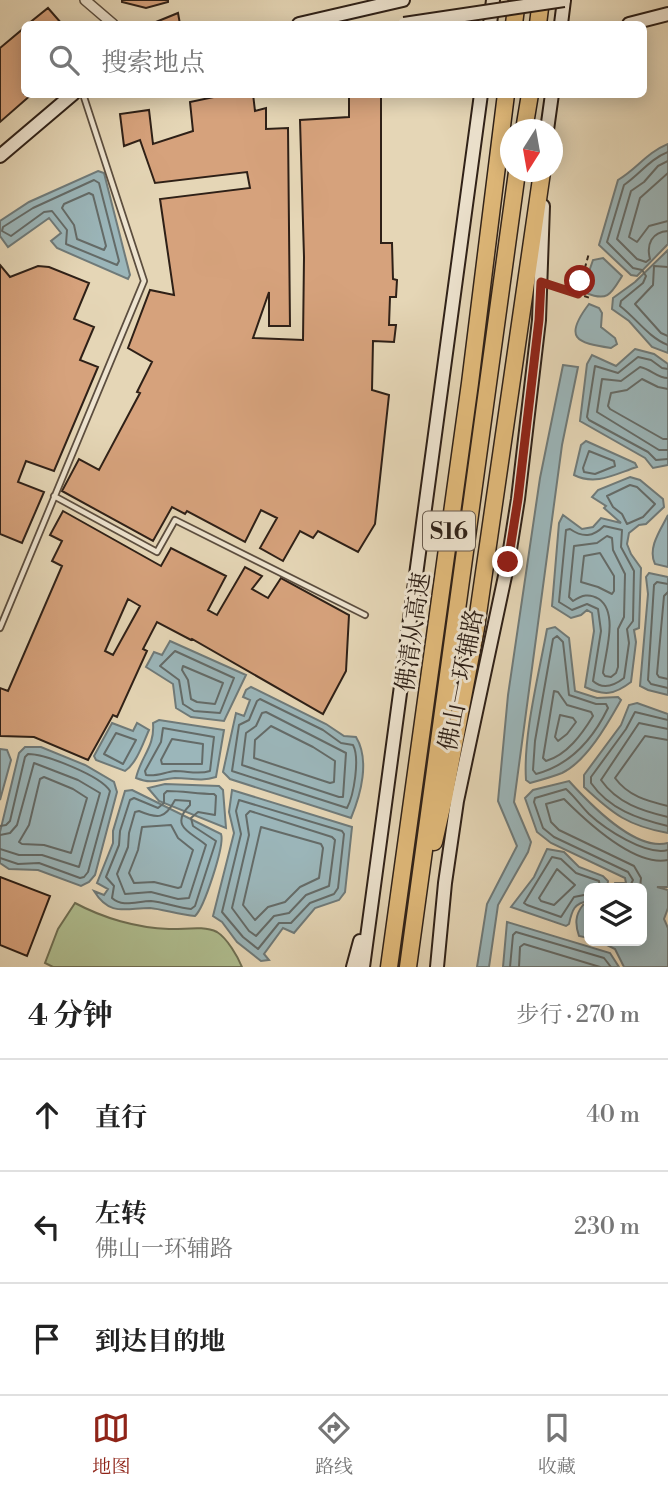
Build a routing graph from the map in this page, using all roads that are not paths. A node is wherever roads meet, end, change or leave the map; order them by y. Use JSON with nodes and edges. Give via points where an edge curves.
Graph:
{"nodes":[{"id":1,"x":85,"y":0,"type":"edge"},
{"id":2,"x":403,"y":0,"type":"edge"},
{"id":3,"x":493,"y":0,"type":"edge"},
{"id":4,"x":517,"y":0,"type":"edge"},
{"id":5,"x":541,"y":0,"type":"edge"},
{"id":6,"x":564,"y":0,"type":"edge"},
{"id":7,"x":662,"y":16,"type":"edge"},
{"id":8,"x":110,"y":21,"type":"edge"},
{"id":9,"x":312,"y":21,"type":"edge"},
{"id":10,"x":424,"y":21,"type":"edge"},
{"id":11,"x":490,"y":21,"type":"edge"},
{"id":12,"x":514,"y":21,"type":"edge"},
{"id":13,"x":538,"y":21,"type":"edge"},
{"id":14,"x":561,"y":21,"type":"edge"},
{"id":15,"x":643,"y":21,"type":"edge"},
{"id":16,"x":68,"y":98,"type":"edge"},
{"id":17,"x":84,"y":98,"type":"edge"},
{"id":18,"x":480,"y":98,"type":"edge"},
{"id":19,"x":505,"y":98,"type":"edge"},
{"id":20,"x":529,"y":98,"type":"edge"},
{"id":21,"x":551,"y":98,"type":"edge"},
{"id":22,"x":526,"y":119,"type":"edge"},
{"id":23,"x":549,"y":119,"type":"edge"},
{"id":24,"x":0,"y":156,"type":"edge"},
{"id":25,"x":516,"y":182,"type":"edge"},
{"id":26,"x":541,"y":182,"type":"edge"},
{"id":27,"x":542,"y":182,"type":"edge"},
{"id":28,"x":54,"y":496,"type":"junction"},
{"id":29,"x":365,"y":615,"type":"dead end"},
{"id":30,"x":0,"y":628,"type":"edge"},
{"id":31,"x":375,"y":879,"type":"junction"},
{"id":32,"x":413,"y":926,"type":"junction"},
{"id":33,"x":353,"y":967,"type":"edge"},
{"id":34,"x":363,"y":967,"type":"edge"},
{"id":35,"x":389,"y":967,"type":"edge"},
{"id":36,"x":408,"y":967,"type":"edge"},
{"id":37,"x":438,"y":967,"type":"edge"}],
"edges":[{"from":1,"to":8,"type":"street"},
{"from":2,"to":9,"type":"main road"},
{"from":3,"to":11,"type":"main road"},
{"from":4,"to":12,"type":"highway"},
{"from":5,"to":13,"type":"highway"},
{"from":6,"to":10,"type":"main road","bridge":true},
{"from":6,"to":14,"type":"main road"},
{"from":7,"to":15,"type":"main road"},
{"from":16,"to":24,"type":"main road"},
{"from":17,"to":28,"type":"lane","via":[[144,281]]},
{"from":18,"to":31,"type":"main road"},
{"from":19,"to":35,"type":"highway","name":"佛清从高速","number":"S16"},
{"from":20,"to":22,"type":"highway"},
{"from":21,"to":23,"type":"main road"},
{"from":25,"to":32,"type":"highway","name":"佛清从高速","number":"S16"},
{"from":26,"to":32,"type":"highway","via":[[476,628],[444,798]]},
{"from":27,"to":37,"type":"main road","name":"佛山一环辅路","via":[[539,320],[518,499],[457,801]]},
{"from":28,"to":29,"type":"lane","via":[[157,552],[175,520]]},
{"from":28,"to":30,"type":"lane"},
{"from":31,"to":33,"type":"main road"},
{"from":31,"to":34,"type":"main road"},
{"from":32,"to":36,"type":"highway","name":"佛清从高速","number":"S16"}]}
